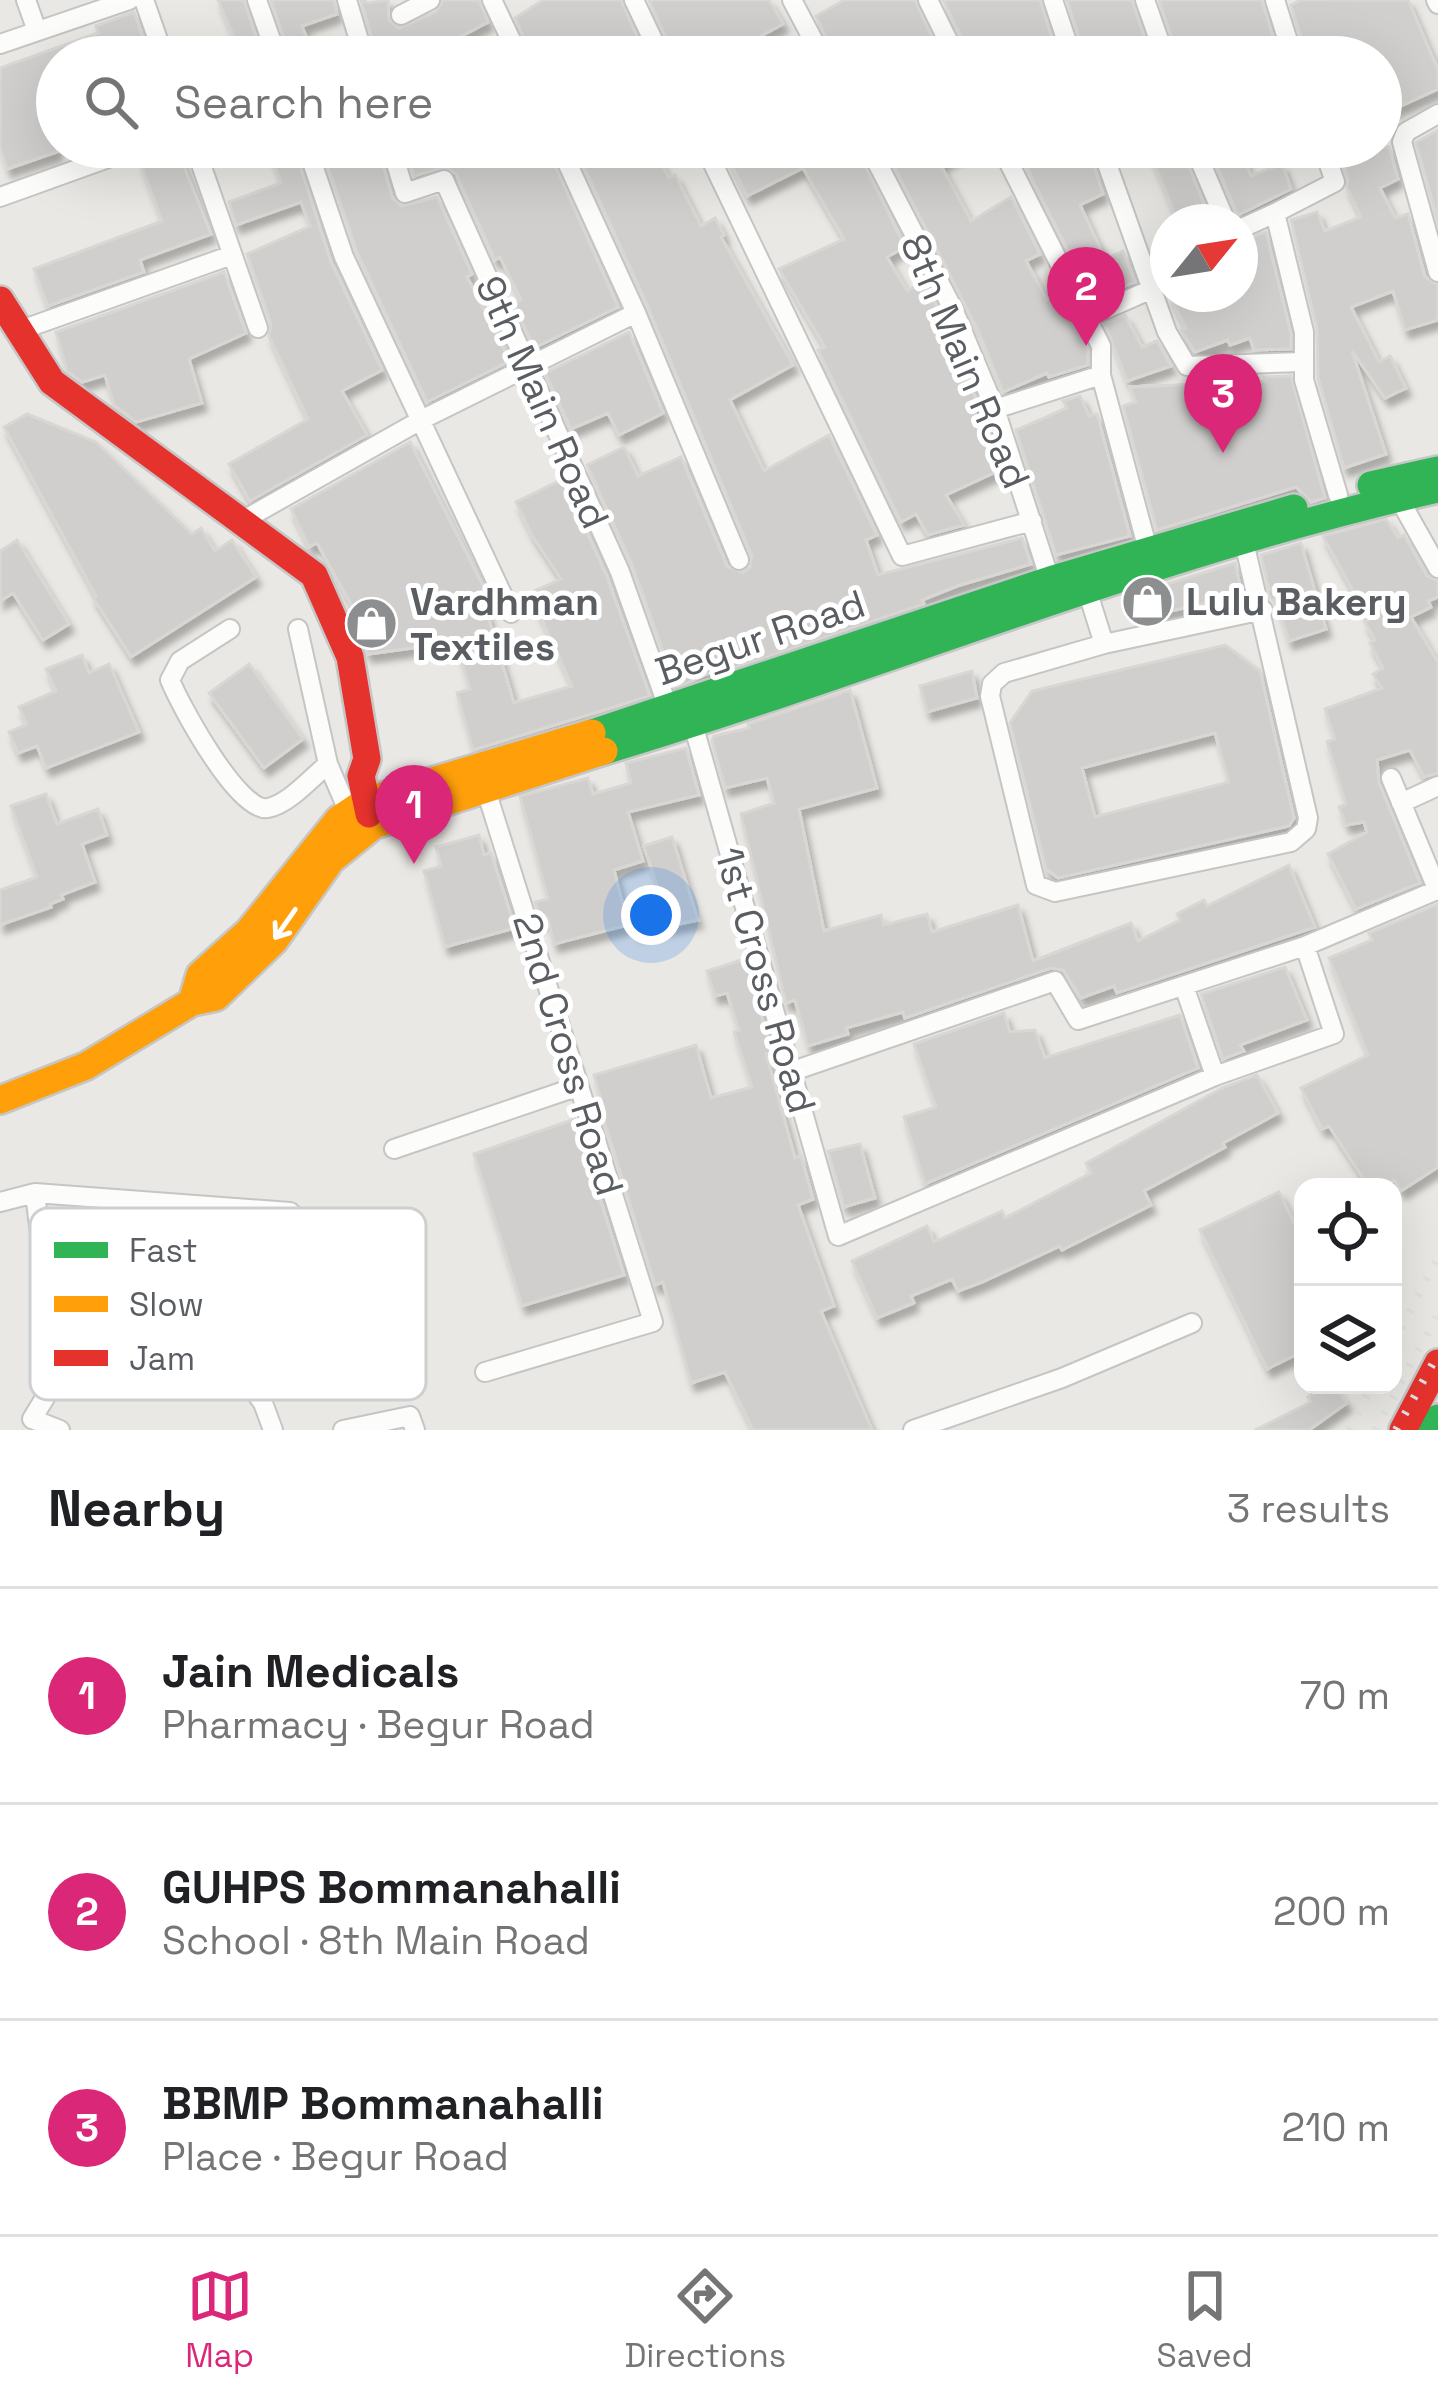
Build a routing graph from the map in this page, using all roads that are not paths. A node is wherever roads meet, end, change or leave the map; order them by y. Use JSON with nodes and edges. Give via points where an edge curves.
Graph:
{"nodes":[{"id":1,"x":26,"y":0,"type":"edge"},
{"id":2,"x":129,"y":0,"type":"edge"},
{"id":3,"x":144,"y":0,"type":"edge"},
{"id":4,"x":257,"y":0,"type":"edge"},
{"id":5,"x":347,"y":0,"type":"edge"},
{"id":6,"x":430,"y":0,"type":"edge"},
{"id":7,"x":634,"y":0,"type":"edge"},
{"id":8,"x":792,"y":0,"type":"edge"},
{"id":9,"x":928,"y":0,"type":"edge"},
{"id":10,"x":1054,"y":0,"type":"edge"},
{"id":11,"x":1145,"y":0,"type":"edge"},
{"id":12,"x":1274,"y":0,"type":"edge"},
{"id":13,"x":500,"y":2,"type":"edge"},
{"id":14,"x":401,"y":14,"type":"dead end"},
{"id":15,"x":37,"y":31,"type":"junction"},
{"id":16,"x":157,"y":36,"type":"edge"},
{"id":17,"x":270,"y":36,"type":"edge"},
{"id":18,"x":358,"y":36,"type":"edge"},
{"id":19,"x":512,"y":36,"type":"edge"},
{"id":20,"x":651,"y":36,"type":"edge"},
{"id":21,"x":811,"y":36,"type":"edge"},
{"id":22,"x":946,"y":36,"type":"edge"},
{"id":23,"x":1065,"y":36,"type":"edge"},
{"id":24,"x":1158,"y":36,"type":"edge"},
{"id":25,"x":1286,"y":36,"type":"edge"},
{"id":26,"x":0,"y":44,"type":"edge"},
{"id":27,"x":1438,"y":114,"type":"edge"},
{"id":28,"x":81,"y":168,"type":"edge"},
{"id":29,"x":202,"y":168,"type":"edge"},
{"id":30,"x":314,"y":168,"type":"edge"},
{"id":31,"x":397,"y":168,"type":"edge"},
{"id":32,"x":570,"y":168,"type":"edge"},
{"id":33,"x":715,"y":168,"type":"edge"},
{"id":34,"x":880,"y":168,"type":"edge"},
{"id":35,"x":1011,"y":168,"type":"edge"},
{"id":36,"x":1109,"y":168,"type":"edge"},
{"id":37,"x":1203,"y":168,"type":"edge"},
{"id":38,"x":1330,"y":168,"type":"edge"},
{"id":39,"x":0,"y":197,"type":"edge"},
{"id":40,"x":1218,"y":204,"type":"edge"},
{"id":41,"x":1275,"y":213,"type":"junction"},
{"id":42,"x":1258,"y":221,"type":"edge"},
{"id":43,"x":232,"y":255,"type":"junction"},
{"id":44,"x":1438,"y":272,"type":"edge"},
{"id":45,"x":1150,"y":284,"type":"edge"},
{"id":46,"x":1150,"y":291,"type":"edge"},
{"id":47,"x":0,"y":300,"type":"edge"},
{"id":48,"x":1160,"y":312,"type":"edge"},
{"id":49,"x":636,"y":313,"type":"junction"},
{"id":50,"x":1086,"y":318,"type":"junction"},
{"id":51,"x":258,"y":328,"type":"dead end"},
{"id":52,"x":21,"y":330,"type":"junction"},
{"id":53,"x":1302,"y":362,"type":"junction"},
{"id":54,"x":526,"y":368,"type":"junction"},
{"id":55,"x":1101,"y":375,"type":"junction"},
{"id":56,"x":994,"y":409,"type":"junction"},
{"id":57,"x":422,"y":420,"type":"junction"},
{"id":58,"x":1438,"y":470,"type":"edge"},
{"id":59,"x":1438,"y":489,"type":"edge"},
{"id":60,"x":1338,"y":495,"type":"junction"},
{"id":61,"x":1398,"y":497,"type":"junction"},
{"id":62,"x":1032,"y":520,"type":"junction"},
{"id":63,"x":240,"y":522,"type":"junction"},
{"id":64,"x":1244,"y":542,"type":"junction"},
{"id":65,"x":1148,"y":550,"type":"junction"},
{"id":66,"x":739,"y":560,"type":"dead end"},
{"id":67,"x":1438,"y":568,"type":"edge"},
{"id":68,"x":1050,"y":580,"type":"junction"},
{"id":69,"x":1087,"y":590,"type":"junction"},
{"id":70,"x":1263,"y":610,"type":"junction"},
{"id":71,"x":511,"y":613,"type":"dead end"},
{"id":72,"x":230,"y":629,"type":"dead end"},
{"id":73,"x":298,"y":629,"type":"dead end"},
{"id":74,"x":1104,"y":644,"type":"junction"},
{"id":75,"x":681,"y":717,"type":"junction"},
{"id":76,"x":328,"y":764,"type":"junction"},
{"id":77,"x":1391,"y":778,"type":"dead end"},
{"id":78,"x":1438,"y":786,"type":"edge"},
{"id":79,"x":485,"y":787,"type":"junction"},
{"id":80,"x":1401,"y":802,"type":"junction"},
{"id":81,"x":362,"y":804,"type":"junction"},
{"id":82,"x":1438,"y":890,"type":"edge"},
{"id":83,"x":1304,"y":946,"type":"junction"},
{"id":84,"x":1184,"y":986,"type":"junction"},
{"id":85,"x":793,"y":1071,"type":"junction"},
{"id":86,"x":1214,"y":1076,"type":"junction"},
{"id":87,"x":579,"y":1086,"type":"junction"},
{"id":88,"x":0,"y":1100,"type":"edge"},
{"id":89,"x":394,"y":1149,"type":"dead end"},
{"id":90,"x":35,"y":1193,"type":"junction"},
{"id":91,"x":0,"y":1202,"type":"edge"},
{"id":92,"x":37,"y":1208,"type":"edge"},
{"id":93,"x":236,"y":1208,"type":"edge"},
{"id":94,"x":1192,"y":1323,"type":"dead end"},
{"id":95,"x":1438,"y":1363,"type":"edge"},
{"id":96,"x":485,"y":1372,"type":"dead end"},
{"id":97,"x":261,"y":1400,"type":"edge"},
{"id":98,"x":1438,"y":1418,"type":"edge"},
{"id":99,"x":28,"y":1425,"type":"edge"},
{"id":100,"x":60,"y":1430,"type":"edge"},
{"id":101,"x":273,"y":1430,"type":"edge"},
{"id":102,"x":344,"y":1430,"type":"edge"},
{"id":103,"x":415,"y":1430,"type":"edge"},
{"id":104,"x":913,"y":1430,"type":"edge"},
{"id":105,"x":1402,"y":1430,"type":"edge"},
{"id":106,"x":1431,"y":1430,"type":"edge"}],
"edges":[{"from":1,"to":15,"type":"street"},
{"from":2,"to":15,"type":"street"},
{"from":3,"to":16,"type":"street"},
{"from":4,"to":17,"type":"street"},
{"from":5,"to":18,"type":"street"},
{"from":6,"to":14,"type":"street"},
{"from":7,"to":20,"type":"street"},
{"from":8,"to":21,"type":"street"},
{"from":9,"to":22,"type":"street"},
{"from":10,"to":23,"type":"street"},
{"from":11,"to":24,"type":"street"},
{"from":12,"to":25,"type":"street"},
{"from":13,"to":19,"type":"street"},
{"from":15,"to":26,"type":"street"},
{"from":27,"to":44,"type":"street","via":[[1402,142]]},
{"from":28,"to":39,"type":"street"},
{"from":29,"to":43,"type":"street"},
{"from":30,"to":57,"type":"street","via":[[344,257]]},
{"from":31,"to":54,"type":"street","name":"9th Main Road","via":[[405,193],[444,180]]},
{"from":32,"to":49,"type":"street"},
{"from":33,"to":62,"type":"street","via":[[902,556]]},
{"from":34,"to":56,"type":"street","name":"8th Main Road"},
{"from":35,"to":50,"type":"street"},
{"from":36,"to":45,"type":"street"},
{"from":37,"to":40,"type":"street"},
{"from":38,"to":41,"type":"street","via":[[1335,182]]},
{"from":41,"to":42,"type":"street"},
{"from":41,"to":53,"type":"street","via":[[1304,332]]},
{"from":43,"to":51,"type":"street"},
{"from":43,"to":52,"type":"street"},
{"from":46,"to":50,"type":"street"},
{"from":47,"to":52,"type":"main road"},
{"from":48,"to":53,"type":"street","via":[[1187,365]]},
{"from":49,"to":54,"type":"street"},
{"from":49,"to":66,"type":"street"},
{"from":50,"to":55,"type":"street","via":[[1100,346]]},
{"from":52,"to":63,"type":"main road","via":[[52,382]]},
{"from":53,"to":60,"type":"street"},
{"from":54,"to":57,"type":"street"},
{"from":54,"to":75,"type":"street","name":"9th Main Road"},
{"from":55,"to":56,"type":"street"},
{"from":55,"to":65,"type":"street"},
{"from":56,"to":62,"type":"street","name":"8th Main Road"},
{"from":57,"to":63,"type":"street"},
{"from":57,"to":71,"type":"street"},
{"from":58,"to":60,"type":"main road","name":"Begur Road"},
{"from":59,"to":61,"type":"main road","name":"Begur Road"},
{"from":60,"to":65,"type":"main road","name":"Begur Road"},
{"from":61,"to":64,"type":"main road","name":"Begur Road"},
{"from":61,"to":67,"type":"street"},
{"from":62,"to":68,"type":"street","name":"8th Main Road"},
{"from":63,"to":81,"type":"main road","via":[[314,575],[326,596],[350,657],[368,759]]},
{"from":64,"to":69,"type":"main road","name":"Begur Road"},
{"from":64,"to":70,"type":"street"},
{"from":65,"to":68,"type":"main road","name":"Begur Road"},
{"from":68,"to":75,"type":"main road","name":"Begur Road"},
{"from":69,"to":74,"type":"street"},
{"from":69,"to":75,"type":"main road","name":"Begur Road"},
{"from":70,"to":74,"type":"street"},
{"from":70,"to":74,"type":"street","via":[[1309,818],[1301,836],[1043,890],[1033,876],[992,684],[1004,673]]},
{"from":72,"to":76,"type":"street","via":[[180,661],[170,680],[235,788],[264,810]]},
{"from":73,"to":76,"type":"street"},
{"from":75,"to":79,"type":"main road","name":"Begur Road"},
{"from":75,"to":81,"type":"main road","name":"Begur Road"},
{"from":75,"to":85,"type":"street","name":"1st Cross Road"},
{"from":76,"to":81,"type":"street"},
{"from":77,"to":80,"type":"street"},
{"from":78,"to":80,"type":"street"},
{"from":79,"to":81,"type":"main road","name":"Begur Road"},
{"from":79,"to":87,"type":"street","name":"2nd Cross Road"},
{"from":80,"to":82,"type":"street"},
{"from":81,"to":88,"type":"main road","name":"Begur Road","via":[[200,975],[192,1002],[86,1066]]},
{"from":82,"to":83,"type":"street"},
{"from":83,"to":84,"type":"street"},
{"from":83,"to":86,"type":"street","via":[[1334,1034]]},
{"from":84,"to":85,"type":"street","via":[[1078,1020],[1055,981]]},
{"from":84,"to":86,"type":"street"},
{"from":85,"to":86,"type":"street","name":"1st Cross Road","via":[[838,1236]]},
{"from":87,"to":89,"type":"street"},
{"from":87,"to":96,"type":"street","name":"2nd Cross Road","via":[[652,1322]]},
{"from":90,"to":91,"type":"street"},
{"from":90,"to":92,"type":"street"},
{"from":90,"to":93,"type":"street"},
{"from":94,"to":104,"type":"street"},
{"from":95,"to":105,"type":"main road"},
{"from":97,"to":101,"type":"street"},
{"from":98,"to":106,"type":"main road"},
{"from":99,"to":100,"type":"street"},
{"from":102,"to":103,"type":"street","via":[[410,1416]]}]}
